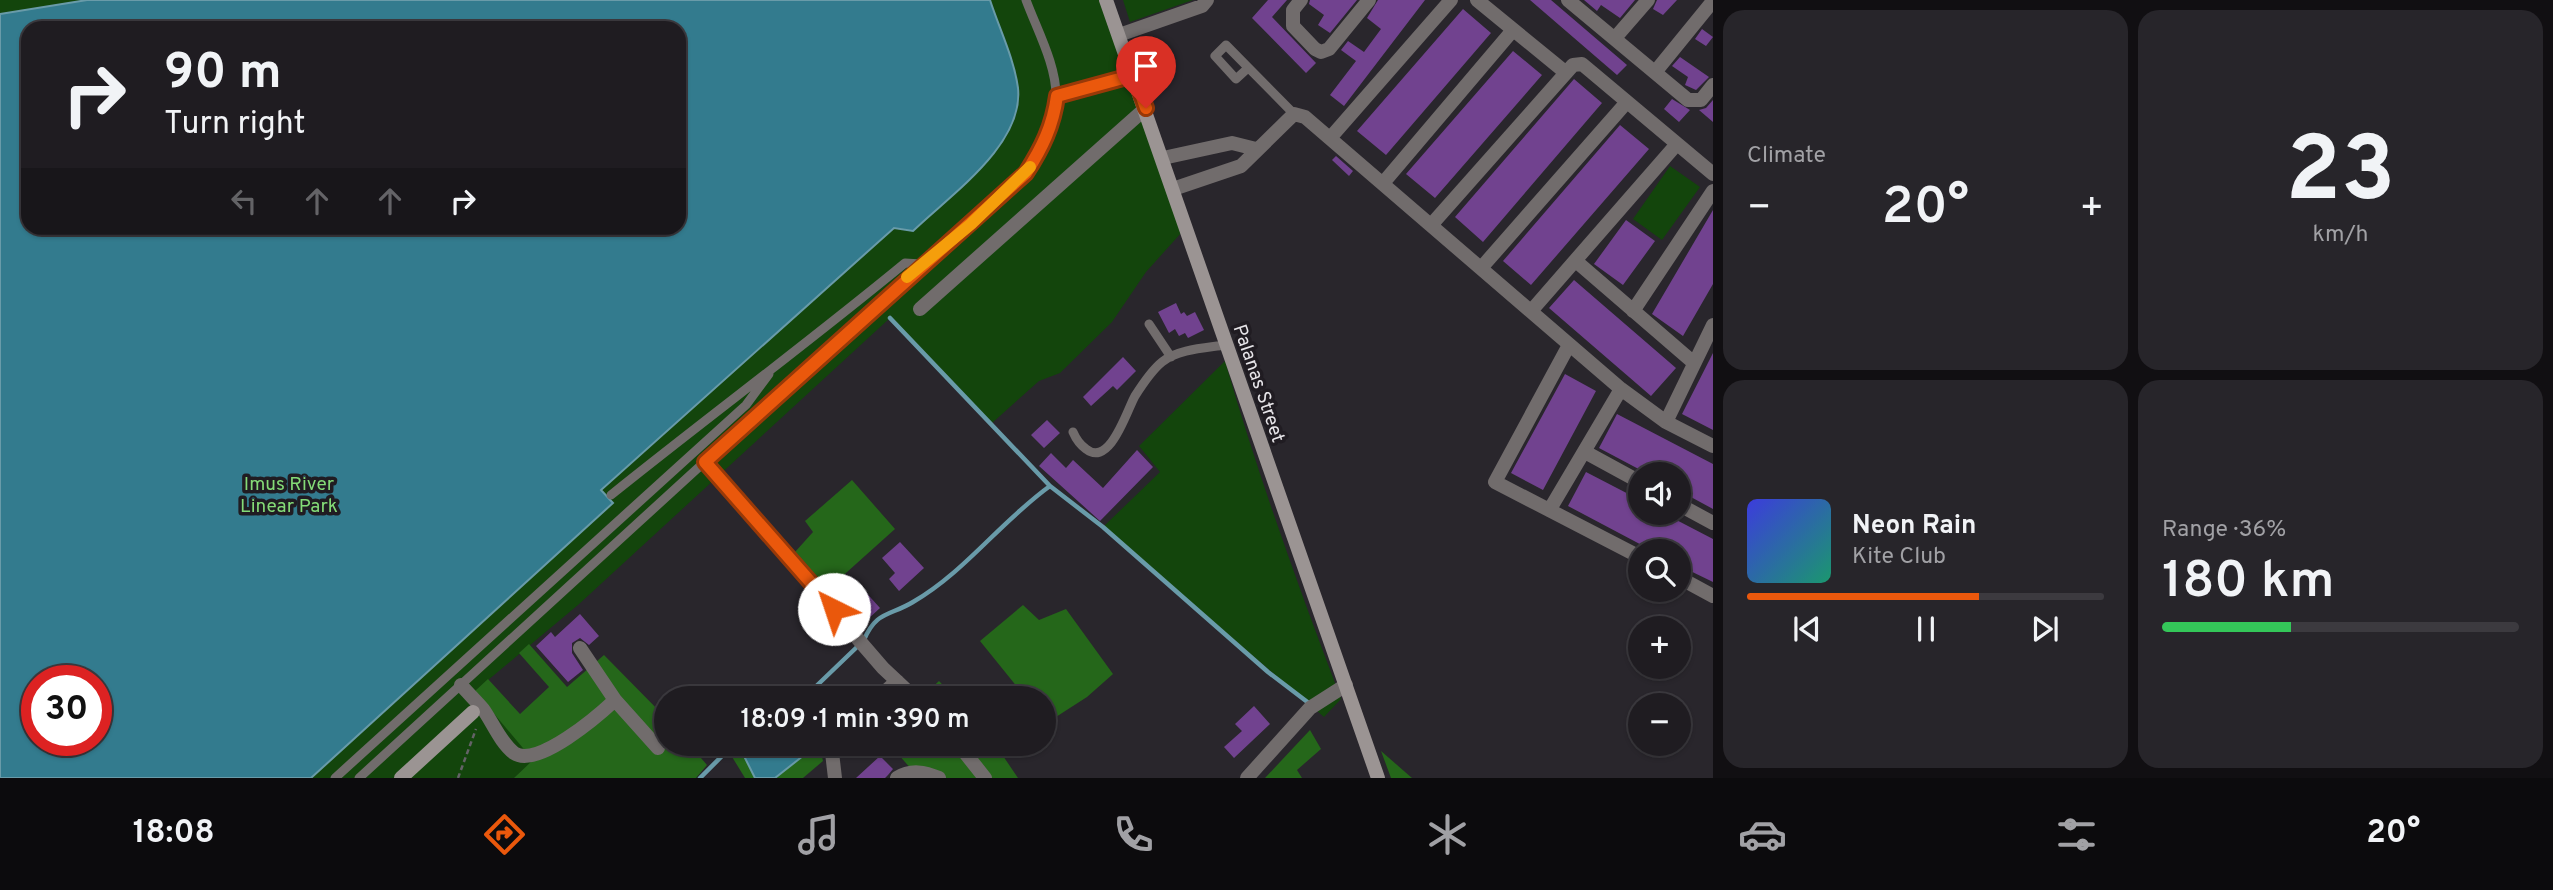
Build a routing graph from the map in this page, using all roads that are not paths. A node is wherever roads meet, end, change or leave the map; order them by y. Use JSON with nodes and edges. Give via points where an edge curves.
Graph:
{"nodes":[{"id":1,"x":1026,"y":0,"type":"edge"},
{"id":2,"x":1107,"y":0,"type":"edge"},
{"id":3,"x":1207,"y":0,"type":"edge"},
{"id":4,"x":1301,"y":0,"type":"edge"},
{"id":5,"x":1368,"y":0,"type":"edge"},
{"id":6,"x":1451,"y":0,"type":"edge"},
{"id":7,"x":1477,"y":0,"type":"edge"},
{"id":8,"x":1648,"y":0,"type":"edge"},
{"id":9,"x":1713,"y":1,"type":"edge"},
{"id":10,"x":1574,"y":2,"type":"edge"},
{"id":11,"x":1513,"y":30,"type":"junction"},
{"id":12,"x":1119,"y":35,"type":"junction"},
{"id":13,"x":1615,"y":38,"type":"junction"},
{"id":14,"x":1248,"y":68,"type":"dead end"},
{"id":15,"x":1656,"y":71,"type":"junction"},
{"id":16,"x":1565,"y":72,"type":"junction"},
{"id":17,"x":1134,"y":75,"type":"junction"},
{"id":18,"x":1713,"y":85,"type":"edge"},
{"id":19,"x":1057,"y":96,"type":"junction"},
{"id":20,"x":1626,"y":103,"type":"junction"},
{"id":21,"x":1146,"y":108,"type":"junction"},
{"id":22,"x":1294,"y":114,"type":"junction"},
{"id":23,"x":1331,"y":137,"type":"junction"},
{"id":24,"x":1676,"y":145,"type":"junction"},
{"id":25,"x":1256,"y":149,"type":"junction"},
{"id":26,"x":1163,"y":158,"type":"junction"},
{"id":27,"x":1713,"y":174,"type":"edge"},
{"id":28,"x":1384,"y":182,"type":"junction"},
{"id":29,"x":1173,"y":189,"type":"junction"},
{"id":30,"x":1713,"y":191,"type":"edge"},
{"id":31,"x":1432,"y":224,"type":"junction"},
{"id":32,"x":1577,"y":262,"type":"junction"},
{"id":33,"x":921,"y":264,"type":"junction"},
{"id":34,"x":1482,"y":267,"type":"junction"},
{"id":35,"x":920,"y":309,"type":"dead end"},
{"id":36,"x":1532,"y":310,"type":"junction"},
{"id":37,"x":1633,"y":311,"type":"junction"},
{"id":38,"x":1149,"y":324,"type":"dead end"},
{"id":39,"x":1713,"y":325,"type":"edge"},
{"id":40,"x":1225,"y":345,"type":"junction"},
{"id":41,"x":1569,"y":345,"type":"junction"},
{"id":42,"x":1171,"y":357,"type":"junction"},
{"id":43,"x":1694,"y":363,"type":"junction"},
{"id":44,"x":769,"y":374,"type":"junction"},
{"id":45,"x":1621,"y":389,"type":"junction"},
{"id":46,"x":1666,"y":422,"type":"junction"},
{"id":47,"x":1073,"y":432,"type":"dead end"},
{"id":48,"x":1713,"y":446,"type":"edge"},
{"id":49,"x":1585,"y":452,"type":"junction"},
{"id":50,"x":705,"y":462,"type":"junction"},
{"id":51,"x":1628,"y":475,"type":"edge"},
{"id":52,"x":611,"y":495,"type":"dead end"},
{"id":53,"x":1550,"y":509,"type":"junction"},
{"id":54,"x":1691,"y":511,"type":"edge"},
{"id":55,"x":1713,"y":523,"type":"edge"},
{"id":56,"x":1628,"y":551,"type":"edge"},
{"id":57,"x":1691,"y":584,"type":"edge"},
{"id":58,"x":1713,"y":596,"type":"edge"},
{"id":59,"x":580,"y":648,"type":"dead end"},
{"id":60,"x":897,"y":681,"type":"junction"},
{"id":61,"x":461,"y":685,"type":"junction"},
{"id":62,"x":1346,"y":685,"type":"junction"},
{"id":63,"x":891,"y":686,"type":"edge"},
{"id":64,"x":902,"y":686,"type":"edge"},
{"id":65,"x":615,"y":700,"type":"junction"},
{"id":66,"x":478,"y":711,"type":"junction"},
{"id":67,"x":654,"y":744,"type":"edge"},
{"id":68,"x":832,"y":756,"type":"edge"},
{"id":69,"x":968,"y":756,"type":"edge"},
{"id":70,"x":335,"y":778,"type":"edge"},
{"id":71,"x":359,"y":778,"type":"edge"},
{"id":72,"x":401,"y":778,"type":"edge"},
{"id":73,"x":835,"y":778,"type":"edge"},
{"id":74,"x":897,"y":778,"type":"edge"},
{"id":75,"x":939,"y":778,"type":"edge"},
{"id":76,"x":985,"y":778,"type":"edge"},
{"id":77,"x":1247,"y":778,"type":"edge"},
{"id":78,"x":1378,"y":778,"type":"edge"}],
"edges":[{"from":1,"to":19,"type":"lane"},
{"from":2,"to":12,"type":"main road","name":"Palanas Street"},
{"from":3,"to":12,"type":"street","via":[[1202,6]]},
{"from":4,"to":5,"type":"street","via":[[1293,10],[1293,26],[1321,52],[1329,49]]},
{"from":6,"to":23,"type":"street"},
{"from":7,"to":11,"type":"street"},
{"from":8,"to":13,"type":"street"},
{"from":9,"to":15,"type":"street"},
{"from":10,"to":13,"type":"street"},
{"from":11,"to":16,"type":"street"},
{"from":11,"to":28,"type":"street"},
{"from":12,"to":17,"type":"main road","name":"Palanas Street"},
{"from":13,"to":15,"type":"street"},
{"from":14,"to":22,"type":"lane"},
{"from":15,"to":18,"type":"street","via":[[1694,102]]},
{"from":16,"to":20,"type":"street","via":[[1582,64]]},
{"from":16,"to":31,"type":"street"},
{"from":17,"to":19,"type":"lane"},
{"from":17,"to":21,"type":"main road","name":"Palanas Street"},
{"from":19,"to":33,"type":"lane","via":[[1044,145],[1026,173]]},
{"from":20,"to":24,"type":"street"},
{"from":20,"to":34,"type":"street"},
{"from":21,"to":26,"type":"main road","name":"Palanas Street"},
{"from":21,"to":35,"type":"street"},
{"from":22,"to":23,"type":"street"},
{"from":22,"to":25,"type":"street"},
{"from":23,"to":28,"type":"street"},
{"from":24,"to":27,"type":"street"},
{"from":24,"to":32,"type":"street"},
{"from":25,"to":26,"type":"street","via":[[1232,143]]},
{"from":25,"to":29,"type":"street","via":[[1241,166]]},
{"from":26,"to":29,"type":"main road","name":"Palanas Street"},
{"from":28,"to":31,"type":"street"},
{"from":29,"to":40,"type":"main road","name":"Palanas Street"},
{"from":30,"to":37,"type":"street"},
{"from":31,"to":34,"type":"street"},
{"from":32,"to":36,"type":"street"},
{"from":32,"to":37,"type":"street"},
{"from":33,"to":44,"type":"lane","via":[[905,263]]},
{"from":33,"to":50,"type":"lane"},
{"from":34,"to":36,"type":"street"},
{"from":36,"to":41,"type":"street"},
{"from":37,"to":43,"type":"street"},
{"from":38,"to":42,"type":"lane"},
{"from":39,"to":43,"type":"street"},
{"from":40,"to":42,"type":"lane"},
{"from":40,"to":62,"type":"main road","name":"Palanas Street"},
{"from":41,"to":45,"type":"street"},
{"from":41,"to":53,"type":"street","via":[[1495,482]]},
{"from":42,"to":47,"type":"lane","via":[[1152,372],[1135,396],[1108,447],[1090,452]]},
{"from":43,"to":46,"type":"street"},
{"from":44,"to":52,"type":"lane","via":[[735,395]]},
{"from":44,"to":70,"type":"lane","via":[[746,405]]},
{"from":45,"to":46,"type":"street"},
{"from":45,"to":49,"type":"street"},
{"from":46,"to":48,"type":"street"},
{"from":49,"to":51,"type":"street"},
{"from":49,"to":53,"type":"street"},
{"from":50,"to":60,"type":"street"},
{"from":50,"to":61,"type":"lane"},
{"from":53,"to":56,"type":"street"},
{"from":54,"to":55,"type":"street"},
{"from":57,"to":58,"type":"street"},
{"from":59,"to":65,"type":"street"},
{"from":60,"to":63,"type":"street"},
{"from":60,"to":64,"type":"street"},
{"from":61,"to":66,"type":"street"},
{"from":61,"to":71,"type":"lane"},
{"from":62,"to":77,"type":"street","via":[[1310,708]]},
{"from":62,"to":78,"type":"main road","name":"Palanas Street"},
{"from":65,"to":66,"type":"street","via":[[551,748],[526,756],[516,755]]},
{"from":65,"to":67,"type":"street"},
{"from":66,"to":72,"type":"main road"},
{"from":68,"to":73,"type":"street"},
{"from":69,"to":76,"type":"street"},
{"from":74,"to":75,"type":"street","via":[[910,772]]}]}
